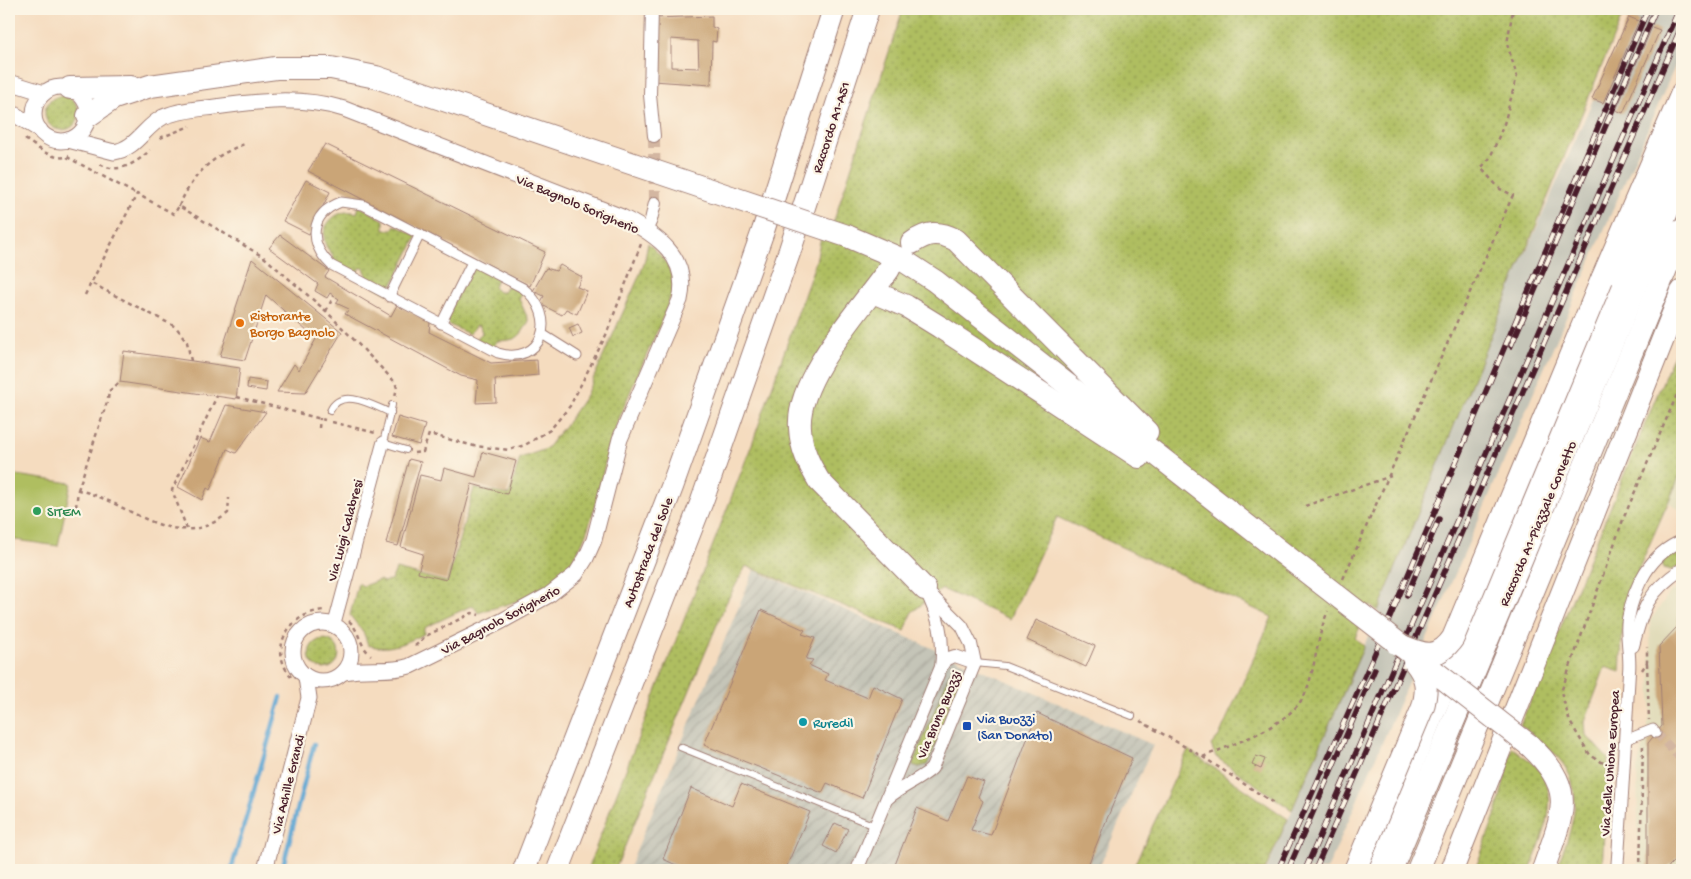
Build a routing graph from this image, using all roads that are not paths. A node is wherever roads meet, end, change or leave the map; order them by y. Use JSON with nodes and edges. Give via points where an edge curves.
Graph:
{"nodes":[{"id":1,"x":652,"y":9,"type":"edge"},
{"id":2,"x":834,"y":9,"type":"edge"},
{"id":3,"x":868,"y":9,"type":"edge"},
{"id":4,"x":9,"y":82,"type":"edge"},
{"id":5,"x":150,"y":86,"type":"junction"},
{"id":6,"x":70,"y":88,"type":"junction"},
{"id":7,"x":44,"y":93,"type":"junction"},
{"id":8,"x":1682,"y":93,"type":"edge"},
{"id":9,"x":9,"y":111,"type":"edge"},
{"id":10,"x":88,"y":118,"type":"junction"},
{"id":11,"x":40,"y":130,"type":"junction"},
{"id":12,"x":1682,"y":132,"type":"edge"},
{"id":13,"x":654,"y":136,"type":"tunnel mouth"},
{"id":14,"x":70,"y":146,"type":"junction"},
{"id":15,"x":108,"y":150,"type":"junction"},
{"id":16,"x":1682,"y":176,"type":"edge"},
{"id":17,"x":655,"y":203,"type":"tunnel mouth"},
{"id":18,"x":1682,"y":230,"type":"edge"},
{"id":19,"x":646,"y":231,"type":"junction"},
{"id":20,"x":420,"y":234,"type":"junction"},
{"id":21,"x":912,"y":243,"type":"dead end"},
{"id":22,"x":472,"y":262,"type":"junction"},
{"id":23,"x":889,"y":269,"type":"dead end"},
{"id":24,"x":1682,"y":291,"type":"edge"},
{"id":25,"x":873,"y":292,"type":"junction"},
{"id":26,"x":389,"y":297,"type":"junction"},
{"id":27,"x":440,"y":324,"type":"junction"},
{"id":28,"x":542,"y":334,"type":"junction"},
{"id":29,"x":577,"y":356,"type":"dead end"},
{"id":30,"x":330,"y":410,"type":"dead end"},
{"id":31,"x":384,"y":439,"type":"junction"},
{"id":32,"x":406,"y":450,"type":"road end"},
{"id":33,"x":1219,"y":503,"type":"junction"},
{"id":34,"x":1682,"y":540,"type":"edge"},
{"id":35,"x":1655,"y":559,"type":"junction"},
{"id":36,"x":1682,"y":569,"type":"edge"},
{"id":37,"x":1670,"y":577,"type":"junction"},
{"id":38,"x":925,"y":589,"type":"junction"},
{"id":39,"x":339,"y":618,"type":"junction"},
{"id":40,"x":1397,"y":644,"type":"junction"},
{"id":41,"x":352,"y":648,"type":"junction"},
{"id":42,"x":1630,"y":658,"type":"junction"},
{"id":43,"x":975,"y":663,"type":"junction"},
{"id":44,"x":941,"y":667,"type":"junction"},
{"id":45,"x":368,"y":668,"type":"junction"},
{"id":46,"x":344,"y":672,"type":"junction"},
{"id":47,"x":301,"y":679,"type":"junction"},
{"id":48,"x":326,"y":681,"type":"junction"},
{"id":49,"x":309,"y":698,"type":"junction"},
{"id":50,"x":1132,"y":716,"type":"road end"},
{"id":51,"x":1654,"y":731,"type":"road end"},
{"id":52,"x":1625,"y":740,"type":"junction"},
{"id":53,"x":680,"y":747,"type":"dead end"},
{"id":54,"x":904,"y":758,"type":"junction"},
{"id":55,"x":920,"y":777,"type":"junction"},
{"id":56,"x":886,"y":799,"type":"junction"},
{"id":57,"x":875,"y":826,"type":"junction"},
{"id":58,"x":265,"y":870,"type":"edge"},
{"id":59,"x":524,"y":870,"type":"edge"},
{"id":60,"x":558,"y":870,"type":"edge"},
{"id":61,"x":858,"y":870,"type":"edge"},
{"id":62,"x":1355,"y":870,"type":"edge"},
{"id":63,"x":1369,"y":870,"type":"edge"},
{"id":64,"x":1391,"y":870,"type":"edge"},
{"id":65,"x":1418,"y":870,"type":"edge"},
{"id":66,"x":1452,"y":870,"type":"edge"},
{"id":67,"x":1543,"y":870,"type":"edge"},
{"id":68,"x":1617,"y":870,"type":"edge"}],
"edges":[{"from":1,"to":13,"type":"street","via":[[650,95]]},
{"from":2,"to":59,"type":"highway","name":"Autostrada del Sole","via":[[763,231],[672,487]]},
{"from":3,"to":60,"type":"highway","name":"Raccordo A1-A51","via":[[792,244],[702,501]]},
{"from":4,"to":7,"type":"street"},
{"from":5,"to":6,"type":"highway"},
{"from":5,"to":10,"type":"highway","via":[[114,98]]},
{"from":5,"to":33,"type":"highway","bridge":true,"via":[[276,68],[305,66],[352,71],[847,236],[893,254],[935,281]]},
{"from":6,"to":7,"type":"street","via":[[58,87]]},
{"from":6,"to":10,"type":"street","via":[[82,97]]},
{"from":7,"to":11,"type":"street","via":[[35,106]]},
{"from":8,"to":40,"type":"highway","bridge":true,"via":[[1453,638],[1442,650],[1432,654]]},
{"from":9,"to":11,"type":"street"},
{"from":10,"to":14,"type":"street"},
{"from":10,"to":15,"type":"street","via":[[95,140]]},
{"from":11,"to":14,"type":"street"},
{"from":12,"to":63,"type":"highway"},
{"from":14,"to":15,"type":"street","name":"Via Bagnolo Sorigherio"},
{"from":15,"to":19,"type":"street","name":"Via Bagnolo Sorigherio","via":[[126,149],[154,123],[175,114],[275,99],[314,101],[344,109],[622,218]]},
{"from":16,"to":64,"type":"highway","name":"Raccordo A1-Piazzale Corvetto"},
{"from":17,"to":19,"type":"street"},
{"from":18,"to":65,"type":"highway","name":"Raccordo A1-Piazzale Corvetto"},
{"from":19,"to":45,"type":"street","name":"Via Bagnolo Sorigherio","via":[[674,256],[682,275],[682,293],[620,439],[594,540],[576,574],[562,587],[500,622],[410,666]]},
{"from":20,"to":22,"type":"street"},
{"from":20,"to":26,"type":"street"},
{"from":20,"to":26,"type":"street","via":[[351,202],[332,206],[318,219],[316,243],[325,259]]},
{"from":21,"to":33,"type":"highway","via":[[927,234],[936,233],[956,240]]},
{"from":22,"to":27,"type":"street"},
{"from":22,"to":28,"type":"street","via":[[529,293],[542,312]]},
{"from":23,"to":25,"type":"highway"},
{"from":24,"to":66,"type":"highway"},
{"from":25,"to":33,"type":"highway","via":[[906,306],[1162,472]]},
{"from":25,"to":38,"type":"highway","via":[[810,382],[799,426],[807,462],[819,482]]},
{"from":26,"to":27,"type":"street"},
{"from":27,"to":28,"type":"street","via":[[510,356],[532,348]]},
{"from":28,"to":29,"type":"street"},
{"from":30,"to":31,"type":"lane","via":[[338,401],[348,398],[392,409]]},
{"from":31,"to":32,"type":"lane"},
{"from":31,"to":39,"type":"street","name":"Via Luigi Calabresi"},
{"from":33,"to":40,"type":"highway","bridge":true},
{"from":34,"to":35,"type":"street","name":"Via della Unione Europea"},
{"from":35,"to":37,"type":"street","via":[[1660,571]]},
{"from":35,"to":42,"type":"street","name":"Via della Unione Europea","via":[[1640,582],[1628,621]]},
{"from":36,"to":37,"type":"street","name":"Via della Unione Europea"},
{"from":37,"to":42,"type":"street","name":"Via della Unione Europea","via":[[1642,610]]},
{"from":38,"to":43,"type":"street","name":"Via Bruno Buozzi","via":[[962,626],[971,644]]},
{"from":38,"to":44,"type":"street","name":"Via Bruno Buozzi","via":[[937,614],[942,637]]},
{"from":39,"to":41,"type":"street"},
{"from":39,"to":47,"type":"street","via":[[315,623],[299,634],[294,642],[294,662]]},
{"from":40,"to":62,"type":"highway","bridge":true,"via":[[1421,669],[1427,691]]},
{"from":40,"to":67,"type":"highway","bridge":true,"via":[[1529,745],[1552,770],[1563,795],[1559,822]]},
{"from":41,"to":45,"type":"street"},
{"from":41,"to":46,"type":"street","via":[[349,665]]},
{"from":42,"to":52,"type":"street","name":"Via della Unione Europea"},
{"from":43,"to":44,"type":"street","via":[[955,656],[946,659]]},
{"from":43,"to":50,"type":"lane","via":[[1005,666]]},
{"from":43,"to":55,"type":"street","name":"Via Bruno Buozzi","via":[[932,768]]},
{"from":44,"to":54,"type":"street","name":"Via Bruno Buozzi"},
{"from":45,"to":46,"type":"street","name":"Via Bagnolo Sorigherio"},
{"from":46,"to":48,"type":"street"},
{"from":47,"to":48,"type":"street"},
{"from":47,"to":49,"type":"street","name":"Via Achille Grandi"},
{"from":48,"to":49,"type":"street"},
{"from":49,"to":58,"type":"street","name":"Via Achille Grandi"},
{"from":51,"to":52,"type":"street"},
{"from":52,"to":68,"type":"street","name":"Via della Unione Europea"},
{"from":53,"to":57,"type":"lane"},
{"from":54,"to":55,"type":"street","via":[[907,772]]},
{"from":54,"to":56,"type":"street","name":"Via Bruno Buozzi"},
{"from":55,"to":56,"type":"street","name":"Via Bruno Buozzi"},
{"from":56,"to":57,"type":"street","name":"Via Bruno Buozzi"},
{"from":57,"to":61,"type":"street","name":"Via Bruno Buozzi"}]}
